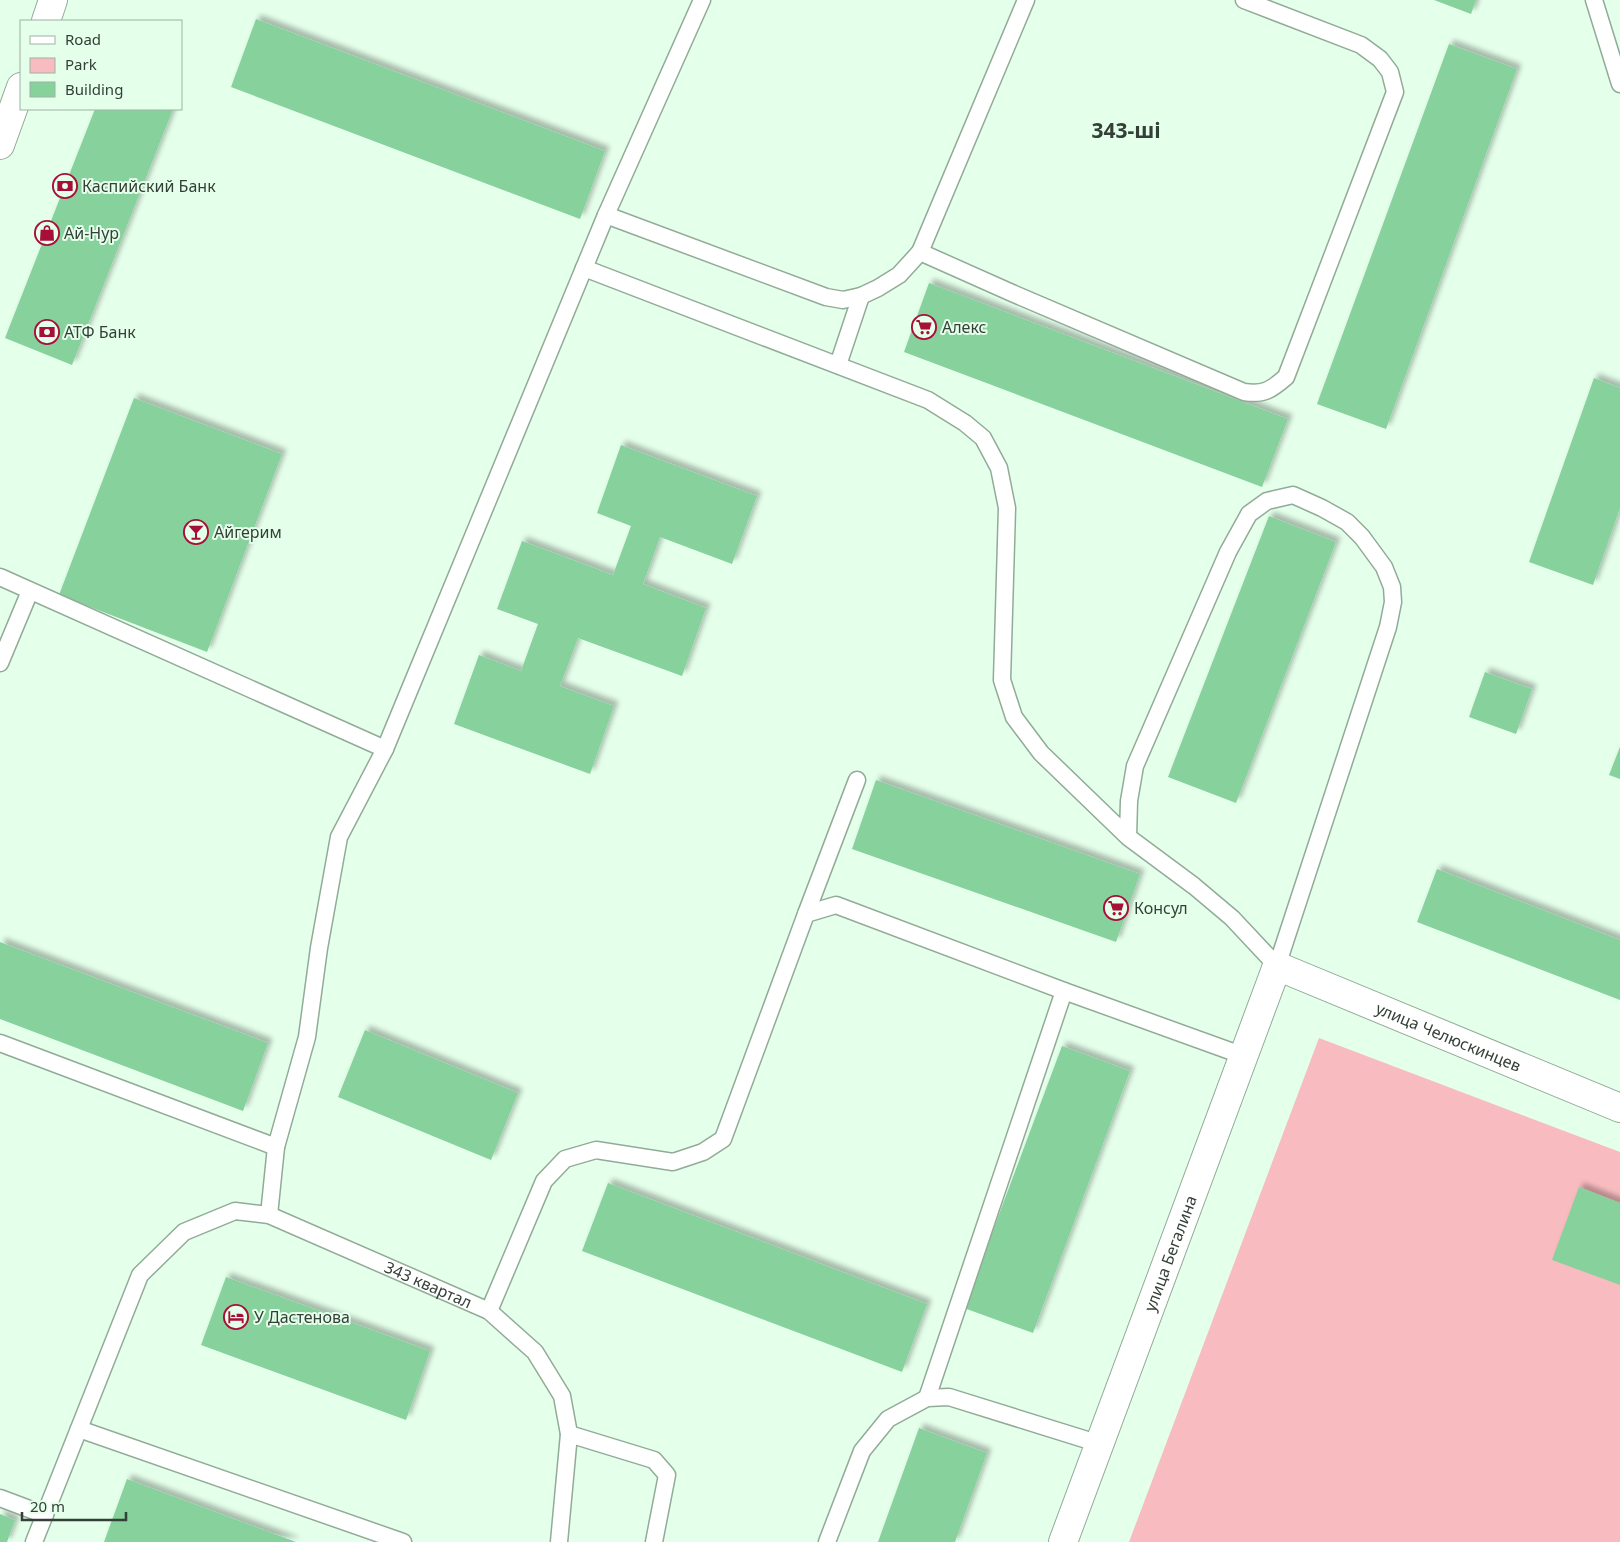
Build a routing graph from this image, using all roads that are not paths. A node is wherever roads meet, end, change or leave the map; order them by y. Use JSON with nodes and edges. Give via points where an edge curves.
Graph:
{"nodes":[{"id":1,"x":54,"y":0,"type":"edge"},
{"id":2,"x":702,"y":0,"type":"edge"},
{"id":3,"x":1026,"y":0,"type":"edge"},
{"id":4,"x":1244,"y":0,"type":"edge"},
{"id":5,"x":1594,"y":0,"type":"edge"},
{"id":6,"x":46,"y":20,"type":"edge"},
{"id":7,"x":1620,"y":84,"type":"edge"},
{"id":8,"x":13,"y":95,"type":"edge"},
{"id":9,"x":0,"y":145,"type":"edge"},
{"id":10,"x":606,"y":215,"type":"junction"},
{"id":11,"x":920,"y":252,"type":"junction"},
{"id":12,"x":584,"y":268,"type":"junction"},
{"id":13,"x":861,"y":296,"type":"junction"},
{"id":14,"x":838,"y":365,"type":"junction"},
{"id":15,"x":0,"y":577,"type":"edge"},
{"id":16,"x":30,"y":591,"type":"junction"},
{"id":17,"x":0,"y":663,"type":"edge"},
{"id":18,"x":386,"y":749,"type":"junction"},
{"id":19,"x":857,"y":780,"type":"dead end"},
{"id":20,"x":1128,"y":837,"type":"junction"},
{"id":21,"x":806,"y":914,"type":"junction"},
{"id":22,"x":1278,"y":966,"type":"junction"},
{"id":23,"x":1064,"y":991,"type":"junction"},
{"id":24,"x":0,"y":1044,"type":"edge"},
{"id":25,"x":1244,"y":1056,"type":"junction"},
{"id":26,"x":1620,"y":1108,"type":"edge"},
{"id":27,"x":276,"y":1147,"type":"junction"},
{"id":28,"x":269,"y":1215,"type":"junction"},
{"id":29,"x":489,"y":1311,"type":"junction"},
{"id":30,"x":928,"y":1398,"type":"junction"},
{"id":31,"x":79,"y":1429,"type":"junction"},
{"id":32,"x":569,"y":1434,"type":"junction"},
{"id":33,"x":1100,"y":1444,"type":"junction"},
{"id":34,"x":0,"y":1498,"type":"edge"},
{"id":35,"x":45,"y":1515,"type":"junction"},
{"id":36,"x":34,"y":1542,"type":"edge"},
{"id":37,"x":403,"y":1542,"type":"edge"},
{"id":38,"x":558,"y":1542,"type":"edge"},
{"id":39,"x":654,"y":1542,"type":"edge"},
{"id":40,"x":827,"y":1542,"type":"edge"},
{"id":41,"x":1063,"y":1542,"type":"edge"}],
"edges":[{"from":1,"to":6,"type":"street"},
{"from":2,"to":10,"type":"lane"},
{"from":3,"to":11,"type":"lane"},
{"from":4,"to":11,"type":"lane","via":[[1361,45],[1380,59],[1390,72],[1395,92],[1286,377],[1258,394],[1244,392]]},
{"from":5,"to":7,"type":"lane"},
{"from":8,"to":9,"type":"street"},
{"from":10,"to":12,"type":"lane"},
{"from":10,"to":13,"type":"lane","via":[[826,297],[843,300]]},
{"from":11,"to":13,"type":"lane","via":[[899,275]]},
{"from":12,"to":14,"type":"lane"},
{"from":12,"to":18,"type":"lane"},
{"from":13,"to":14,"type":"lane"},
{"from":14,"to":20,"type":"lane","via":[[928,400],[984,438],[999,468],[1007,508],[1002,680],[1014,718],[1041,753]]},
{"from":15,"to":16,"type":"lane"},
{"from":16,"to":17,"type":"lane"},
{"from":16,"to":18,"type":"lane"},
{"from":18,"to":27,"type":"lane","via":[[339,837],[307,1037]]},
{"from":19,"to":21,"type":"lane"},
{"from":20,"to":22,"type":"lane","via":[[1232,918]]},
{"from":20,"to":22,"type":"lane","via":[[1129,801],[1135,766],[1228,552],[1248,514],[1267,501],[1293,495],[1347,522],[1384,567],[1392,587],[1393,602],[1388,627]]},
{"from":21,"to":23,"type":"lane","via":[[836,905]]},
{"from":21,"to":29,"type":"lane","via":[[723,1139],[702,1152],[673,1162],[596,1150],[565,1159],[544,1181]]},
{"from":22,"to":25,"type":"street","name":"улица Бегалина"},
{"from":22,"to":26,"type":"street","name":"улица Челюскинцев"},
{"from":23,"to":25,"type":"lane"},
{"from":23,"to":30,"type":"lane"},
{"from":24,"to":27,"type":"lane"},
{"from":25,"to":33,"type":"street","name":"улица Бегалина"},
{"from":27,"to":28,"type":"lane"},
{"from":28,"to":29,"type":"lane","name":"343 квартал"},
{"from":28,"to":31,"type":"lane","name":"343 квартал","via":[[235,1211],[184,1232],[140,1275]]},
{"from":29,"to":32,"type":"lane","name":"343 квартал","via":[[536,1352],[562,1396]]},
{"from":30,"to":33,"type":"lane","via":[[950,1397]]},
{"from":30,"to":40,"type":"lane","via":[[888,1419],[862,1450]]},
{"from":31,"to":35,"type":"lane"},
{"from":31,"to":37,"type":"lane"},
{"from":32,"to":38,"type":"lane","name":"343 квартал"},
{"from":32,"to":39,"type":"lane","via":[[654,1460],[667,1475]]},
{"from":33,"to":41,"type":"street","name":"улица Бегалина"},
{"from":34,"to":35,"type":"lane"},
{"from":35,"to":36,"type":"lane"}]}
